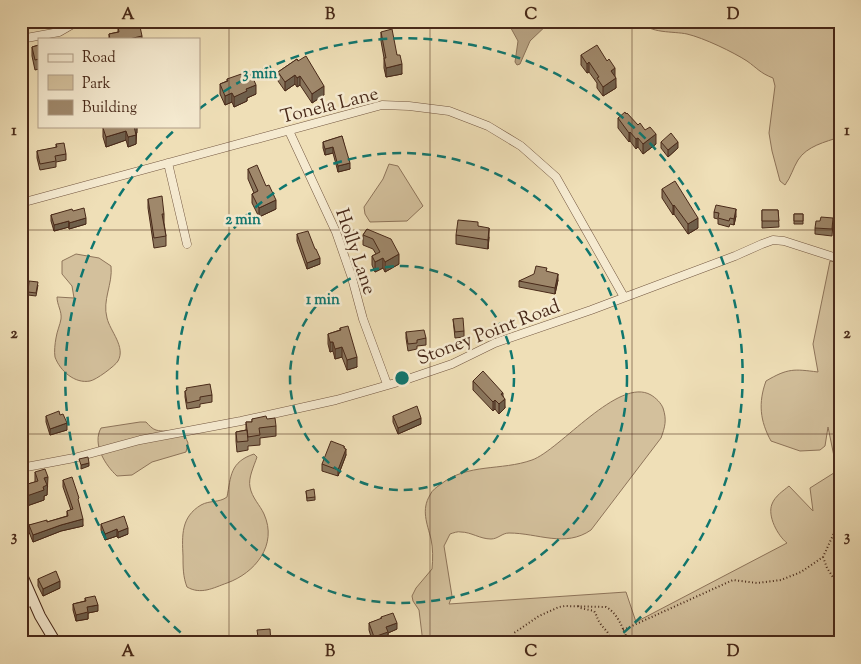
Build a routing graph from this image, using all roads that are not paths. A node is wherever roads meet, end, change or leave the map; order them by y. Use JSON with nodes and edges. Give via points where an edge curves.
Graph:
{"nodes":[{"id":1,"x":78,"y":21,"type":"edge"},
{"id":2,"x":21,"y":39,"type":"edge"},
{"id":3,"x":289,"y":131,"type":"junction"},
{"id":4,"x":168,"y":163,"type":"junction"},
{"id":5,"x":21,"y":203,"type":"edge"},
{"id":6,"x":187,"y":244,"type":"dead end"},
{"id":7,"x":840,"y":259,"type":"edge"},
{"id":8,"x":624,"y":297,"type":"junction"},
{"id":9,"x":388,"y":384,"type":"junction"},
{"id":10,"x":21,"y":468,"type":"edge"},
{"id":11,"x":21,"y":573,"type":"edge"},
{"id":12,"x":33,"y":599,"type":"junction"},
{"id":13,"x":21,"y":608,"type":"edge"},
{"id":14,"x":56,"y":643,"type":"edge"}],
"edges":[{"from":1,"to":2,"type":"street","via":[[59,32]]},
{"from":3,"to":4,"type":"street","name":"Tonela Lane"},
{"from":3,"to":8,"type":"street","name":"Tonela Lane","via":[[391,105],[449,111],[488,126],[521,146],[556,177]]},
{"from":3,"to":9,"type":"street","name":"Holly Lane","via":[[336,232],[363,319]]},
{"from":4,"to":5,"type":"street","name":"Tonela Lane"},
{"from":4,"to":6,"type":"street"},
{"from":7,"to":8,"type":"street","name":"Stoney Point Road","via":[[773,240]]},
{"from":8,"to":9,"type":"street","name":"Stoney Point Road","via":[[495,343],[452,364]]},
{"from":9,"to":10,"type":"street","name":"Stoney Point Road","via":[[319,404]]},
{"from":11,"to":12,"type":"main road"},
{"from":12,"to":13,"type":"street"},
{"from":12,"to":14,"type":"main road"}]}
